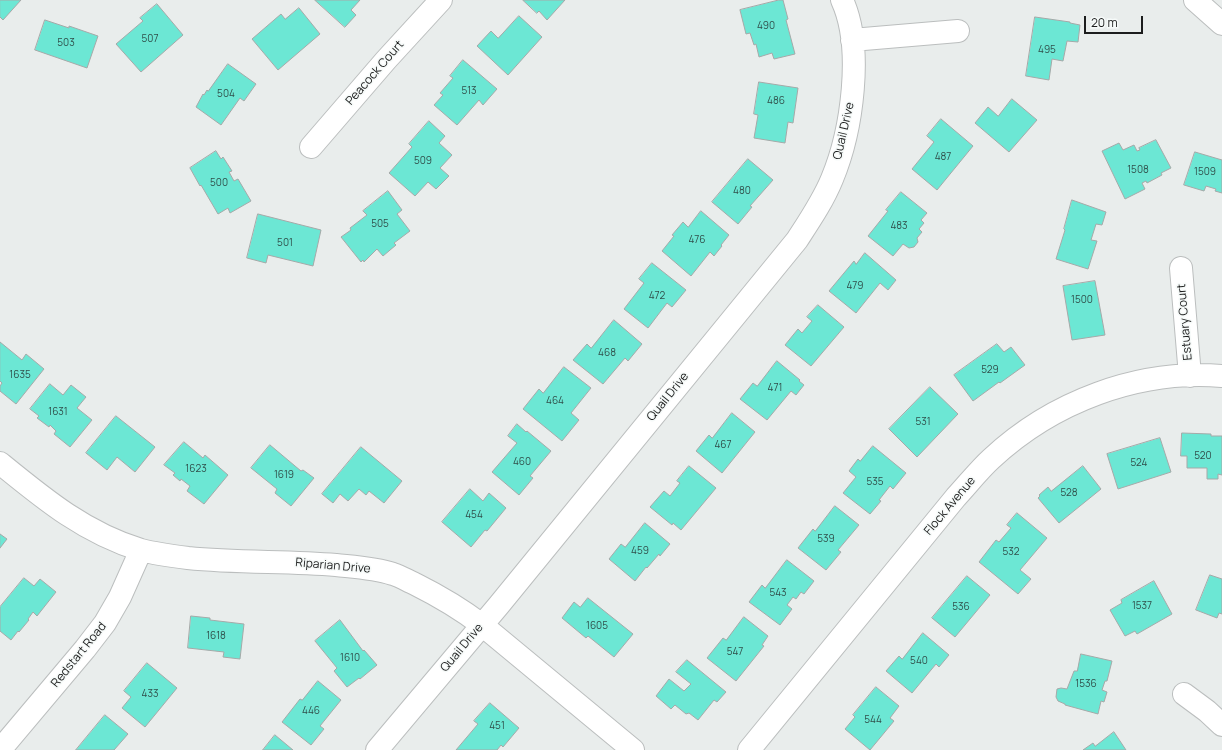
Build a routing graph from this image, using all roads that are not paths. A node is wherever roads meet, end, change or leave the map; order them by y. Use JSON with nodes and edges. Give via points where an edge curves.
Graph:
{"nodes":[{"id":1,"x":441,"y":0,"type":"edge"},
{"id":2,"x":842,"y":0,"type":"edge"},
{"id":3,"x":1195,"y":0,"type":"edge"},
{"id":4,"x":1222,"y":24,"type":"edge"},
{"id":5,"x":958,"y":31,"type":"dead end"},
{"id":6,"x":852,"y":40,"type":"junction"},
{"id":7,"x":311,"y":147,"type":"dead end"},
{"id":8,"x":1181,"y":268,"type":"dead end"},
{"id":9,"x":1190,"y":376,"type":"junction"},
{"id":10,"x":1222,"y":376,"type":"edge"},
{"id":11,"x":0,"y":463,"type":"edge"},
{"id":12,"x":141,"y":550,"type":"junction"},
{"id":13,"x":482,"y":625,"type":"junction"},
{"id":14,"x":1184,"y":694,"type":"dead end"},
{"id":15,"x":1222,"y":725,"type":"edge"},
{"id":16,"x":0,"y":750,"type":"edge"},
{"id":17,"x":377,"y":750,"type":"edge"},
{"id":18,"x":633,"y":750,"type":"edge"},
{"id":19,"x":749,"y":750,"type":"edge"}],
"edges":[{"from":1,"to":7,"type":"street","name":"Peacock Court"},
{"from":2,"to":6,"type":"street","name":"Quail Drive"},
{"from":3,"to":4,"type":"street"},
{"from":5,"to":6,"type":"street"},
{"from":6,"to":13,"type":"street","name":"Quail Drive","via":[[853,95],[844,143],[832,178],[817,209],[797,240]]},
{"from":8,"to":9,"type":"street","name":"Estuary Court"},
{"from":9,"to":10,"type":"street","name":"Flock Avenue"},
{"from":9,"to":19,"type":"street","name":"Flock Avenue","via":[[1139,382],[1107,390],[1068,406],[1028,430],[991,459],[956,497]]},
{"from":11,"to":12,"type":"street","name":"Riparian Drive","via":[[47,501],[82,524]]},
{"from":12,"to":13,"type":"street","name":"Riparian Drive","via":[[165,556],[208,560],[304,562],[394,574],[460,609]]},
{"from":12,"to":16,"type":"street","name":"Redstart Road","via":[[105,623]]},
{"from":13,"to":17,"type":"street","name":"Quail Drive"},
{"from":13,"to":18,"type":"street","name":"Riparian Drive"},
{"from":14,"to":15,"type":"street"}]}
